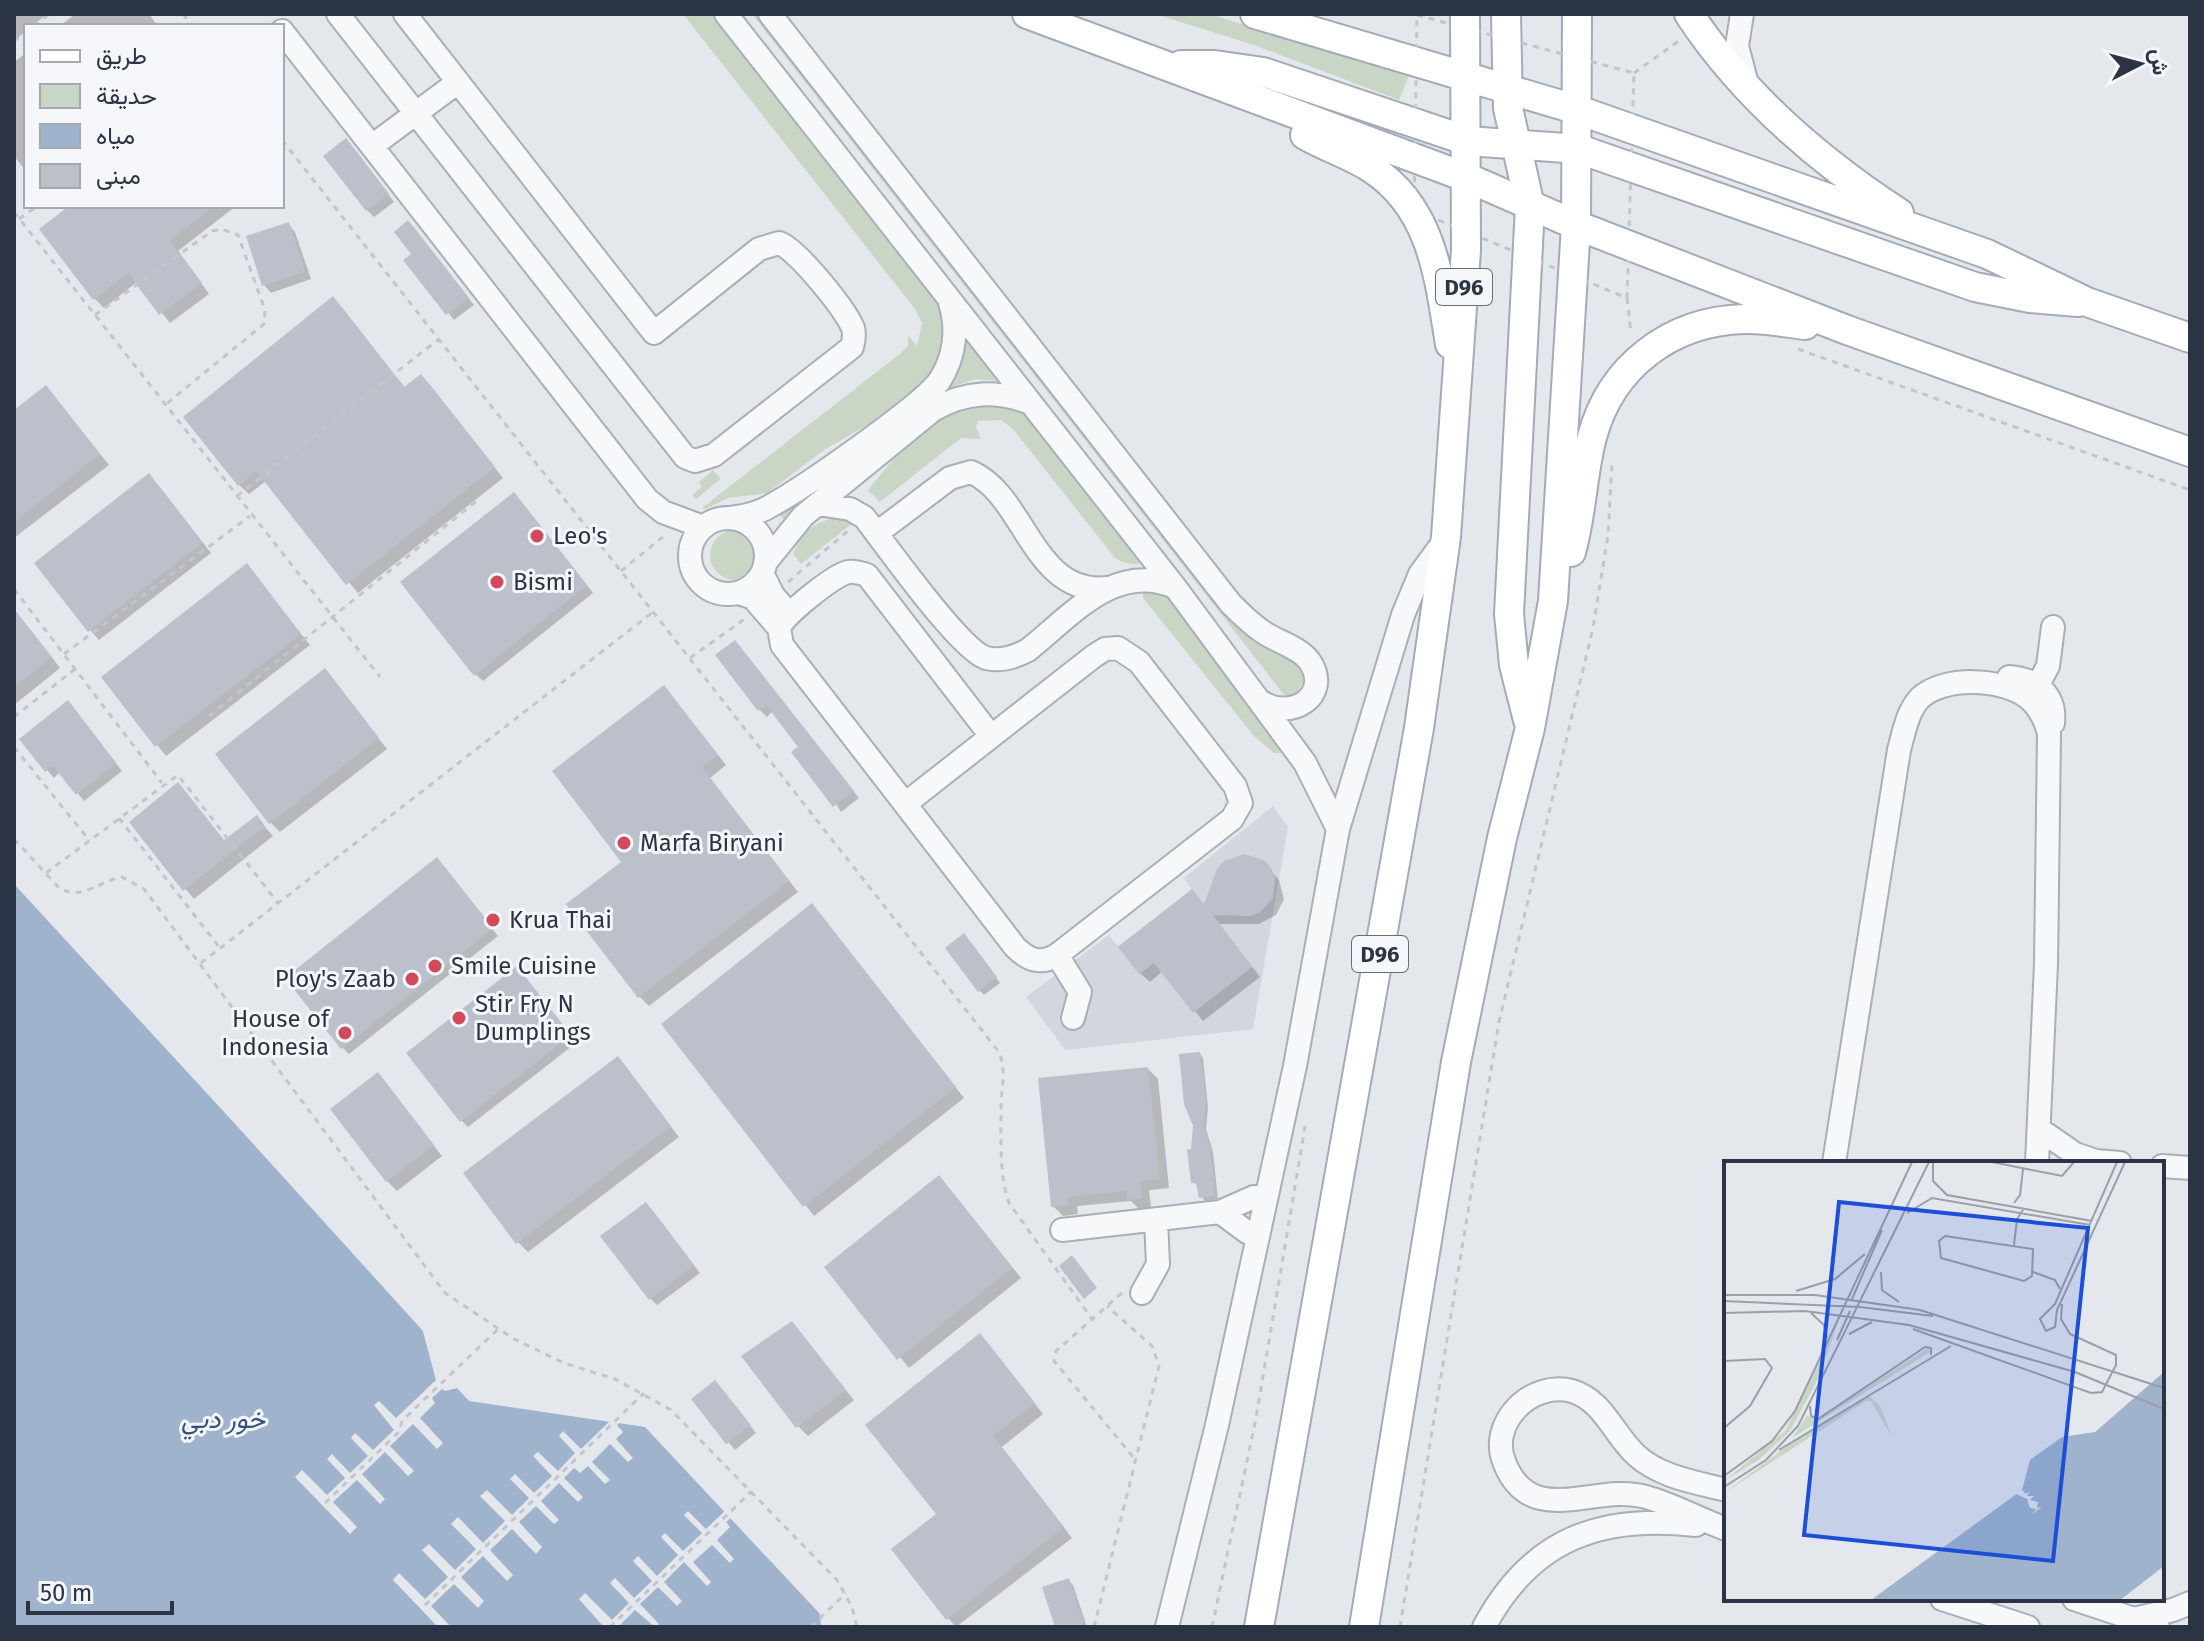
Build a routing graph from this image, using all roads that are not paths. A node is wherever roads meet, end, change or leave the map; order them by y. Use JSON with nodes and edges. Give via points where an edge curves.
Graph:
{"nodes":[{"id":1,"x":338,"y":14,"type":"edge"},
{"id":2,"x":405,"y":14,"type":"edge"},
{"id":3,"x":726,"y":14,"type":"edge"},
{"id":4,"x":770,"y":14,"type":"edge"},
{"id":5,"x":1027,"y":14,"type":"edge"},
{"id":6,"x":1296,"y":14,"type":"edge"},
{"id":7,"x":1465,"y":14,"type":"edge"},
{"id":8,"x":1506,"y":14,"type":"edge"},
{"id":9,"x":1577,"y":14,"type":"edge"},
{"id":10,"x":1742,"y":14,"type":"edge"},
{"id":11,"x":1259,"y":15,"type":"edge"},
{"id":12,"x":1694,"y":21,"type":"edge"},
{"id":13,"x":284,"y":34,"type":"edge"},
{"id":14,"x":1166,"y":66,"type":"junction"},
{"id":15,"x":1464,"y":77,"type":"junction"},
{"id":16,"x":458,"y":82,"type":"junction"},
{"id":17,"x":1506,"y":88,"type":"junction"},
{"id":18,"x":1749,"y":89,"type":"junction"},
{"id":19,"x":1239,"y":95,"type":"junction"},
{"id":20,"x":1578,"y":110,"type":"junction"},
{"id":21,"x":415,"y":113,"type":"junction"},
{"id":22,"x":1468,"y":141,"type":"junction"},
{"id":23,"x":1516,"y":145,"type":"junction"},
{"id":24,"x":372,"y":146,"type":"junction"},
{"id":25,"x":1579,"y":149,"type":"junction"},
{"id":26,"x":1468,"y":178,"type":"junction"},
{"id":27,"x":1530,"y":206,"type":"junction"},
{"id":28,"x":1576,"y":225,"type":"junction"},
{"id":29,"x":1937,"y":237,"type":"junction"},
{"id":30,"x":949,"y":298,"type":"junction"},
{"id":31,"x":2087,"y":302,"type":"junction"},
{"id":32,"x":1847,"y":330,"type":"junction"},
{"id":33,"x":2190,"y":338,"type":"edge"},
{"id":34,"x":1458,"y":396,"type":"junction"},
{"id":35,"x":1031,"y":403,"type":"junction"},
{"id":36,"x":2186,"y":452,"type":"edge"},
{"id":37,"x":818,"y":504,"type":"junction"},
{"id":38,"x":731,"y":518,"type":"junction"},
{"id":39,"x":693,"y":524,"type":"junction"},
{"id":40,"x":877,"y":533,"type":"junction"},
{"id":41,"x":1446,"y":537,"type":"junction"},
{"id":42,"x":764,"y":568,"type":"junction"},
{"id":43,"x":1175,"y":587,"type":"junction"},
{"id":44,"x":1107,"y":588,"type":"junction"},
{"id":45,"x":739,"y":593,"type":"junction"},
{"id":46,"x":1553,"y":601,"type":"junction"},
{"id":47,"x":784,"y":621,"type":"junction"},
{"id":48,"x":2053,"y":627,"type":"dead end"},
{"id":49,"x":1982,"y":680,"type":"junction"},
{"id":50,"x":2038,"y":685,"type":"junction"},
{"id":51,"x":1259,"y":700,"type":"junction"},
{"id":52,"x":1530,"y":728,"type":"junction"},
{"id":53,"x":991,"y":736,"type":"junction"},
{"id":54,"x":2049,"y":748,"type":"junction"},
{"id":55,"x":905,"y":804,"type":"junction"},
{"id":56,"x":1338,"y":829,"type":"junction"},
{"id":57,"x":1057,"y":955,"type":"junction"},
{"id":58,"x":1073,"y":1018,"type":"dead end"},
{"id":59,"x":2039,"y":1129,"type":"junction"},
{"id":60,"x":1834,"y":1161,"type":"edge"},
{"id":61,"x":2037,"y":1161,"type":"edge"},
{"id":62,"x":2092,"y":1161,"type":"edge"},
{"id":63,"x":2164,"y":1166,"type":"edge"},
{"id":64,"x":2190,"y":1168,"type":"edge"},
{"id":65,"x":1266,"y":1197,"type":"junction"},
{"id":66,"x":1220,"y":1212,"type":"junction"},
{"id":67,"x":1156,"y":1220,"type":"junction"},
{"id":68,"x":1062,"y":1230,"type":"dead end"},
{"id":69,"x":1258,"y":1236,"type":"junction"},
{"id":70,"x":1142,"y":1293,"type":"road end"},
{"id":71,"x":1724,"y":1490,"type":"edge"},
{"id":72,"x":1724,"y":1528,"type":"edge"},
{"id":73,"x":1948,"y":1601,"type":"edge"},
{"id":74,"x":2080,"y":1601,"type":"edge"},
{"id":75,"x":2190,"y":1603,"type":"edge"},
{"id":76,"x":2132,"y":1618,"type":"junction"},
{"id":77,"x":1167,"y":1627,"type":"edge"},
{"id":78,"x":1259,"y":1627,"type":"edge"},
{"id":79,"x":1364,"y":1627,"type":"edge"},
{"id":80,"x":1484,"y":1627,"type":"edge"},
{"id":81,"x":2028,"y":1627,"type":"edge"},
{"id":82,"x":2158,"y":1627,"type":"edge"}],
"edges":[{"from":1,"to":21,"type":"street"},
{"from":2,"to":16,"type":"street"},
{"from":3,"to":30,"type":"street"},
{"from":4,"to":51,"type":"street","via":[[1231,604],[1262,632],[1310,661],[1315,674],[1308,700],[1284,711]]},
{"from":5,"to":14,"type":"main road"},
{"from":6,"to":11,"type":"main road"},
{"from":7,"to":15,"type":"main road"},
{"from":8,"to":17,"type":"main road"},
{"from":9,"to":20,"type":"main road"},
{"from":10,"to":18,"type":"street","via":[[1737,46]]},
{"from":11,"to":15,"type":"main road"},
{"from":12,"to":18,"type":"main road"},
{"from":13,"to":24,"type":"street"},
{"from":14,"to":19,"type":"main road"},
{"from":14,"to":22,"type":"main road","via":[[1215,65],[1263,72]]},
{"from":15,"to":17,"type":"main road"},
{"from":15,"to":22,"type":"main road"},
{"from":16,"to":21,"type":"street"},
{"from":16,"to":21,"type":"street","via":[[654,333],[759,249],[779,243],[796,253],[849,322],[852,347],[714,455],[705,460],[685,457]]},
{"from":17,"to":20,"type":"main road"},
{"from":17,"to":23,"type":"main road"},
{"from":18,"to":29,"type":"main road","via":[[1826,162]]},
{"from":19,"to":26,"type":"main road"},
{"from":19,"to":34,"type":"main road","via":[[1372,169],[1414,210],[1437,264]]},
{"from":20,"to":25,"type":"main road"},
{"from":20,"to":29,"type":"main road"},
{"from":21,"to":24,"type":"street"},
{"from":22,"to":23,"type":"main road"},
{"from":22,"to":26,"type":"main road"},
{"from":23,"to":25,"type":"main road"},
{"from":23,"to":27,"type":"main road"},
{"from":24,"to":39,"type":"street","via":[[633,483],[663,512]]},
{"from":25,"to":28,"type":"main road"},
{"from":25,"to":31,"type":"main road","via":[[1975,287]]},
{"from":26,"to":27,"type":"main road"},
{"from":26,"to":34,"type":"main road","number":"D96"},
{"from":27,"to":28,"type":"main road"},
{"from":27,"to":52,"type":"main road","via":[[1509,614],[1516,676]]},
{"from":28,"to":32,"type":"main road"},
{"from":28,"to":46,"type":"main road"},
{"from":29,"to":31,"type":"main road"},
{"from":30,"to":35,"type":"street"},
{"from":30,"to":38,"type":"street","via":[[953,350],[943,375],[926,396],[773,505]]},
{"from":31,"to":33,"type":"main road"},
{"from":32,"to":36,"type":"main road"},
{"from":32,"to":46,"type":"main road","via":[[1746,319],[1715,322],[1686,329],[1635,361],[1600,411],[1576,536]]},
{"from":34,"to":41,"type":"main road","number":"D96"},
{"from":35,"to":37,"type":"street","via":[[992,393],[951,399]]},
{"from":35,"to":43,"type":"street"},
{"from":37,"to":40,"type":"street","via":[[850,509]]},
{"from":37,"to":42,"type":"street","via":[[782,538]]},
{"from":38,"to":39,"type":"street"},
{"from":38,"to":42,"type":"street","via":[[758,533]]},
{"from":39,"to":45,"type":"street","via":[[694,574],[709,589]]},
{"from":40,"to":44,"type":"street","via":[[950,478],[971,472],[989,485],[1062,578],[1091,590]]},
{"from":40,"to":44,"type":"street","via":[[964,642],[987,658],[1016,657]]},
{"from":41,"to":56,"type":"street","via":[[1420,574],[1403,615]]},
{"from":41,"to":78,"type":"main road","number":"D96","via":[[1419,728]]},
{"from":42,"to":45,"type":"street","via":[[756,582]]},
{"from":42,"to":47,"type":"street"},
{"from":43,"to":44,"type":"street","via":[[1140,578]]},
{"from":43,"to":51,"type":"street"},
{"from":45,"to":47,"type":"street"},
{"from":46,"to":52,"type":"main road"},
{"from":47,"to":53,"type":"street","via":[[840,576],[867,575]]},
{"from":47,"to":55,"type":"street","via":[[782,645]]},
{"from":48,"to":50,"type":"street","via":[[2048,666]]},
{"from":49,"to":50,"type":"street","via":[[2028,680]]},
{"from":49,"to":54,"type":"street","via":[[2026,696],[2045,719]]},
{"from":49,"to":60,"type":"street","via":[[1943,674],[1915,685],[1899,712],[1899,750]]},
{"from":50,"to":54,"type":"street","via":[[2054,715]]},
{"from":51,"to":56,"type":"street","via":[[1319,784]]},
{"from":52,"to":79,"type":"main road","via":[[1461,1034]]},
{"from":53,"to":55,"type":"street"},
{"from":53,"to":57,"type":"street","via":[[1094,656],[1118,648],[1139,662],[1239,794],[1241,803],[1232,819]]},
{"from":54,"to":59,"type":"street"},
{"from":55,"to":57,"type":"street","via":[[1023,955],[1040,961]]},
{"from":56,"to":65,"type":"street"},
{"from":57,"to":58,"type":"street","via":[[1080,992]]},
{"from":59,"to":61,"type":"street"},
{"from":59,"to":62,"type":"street"},
{"from":63,"to":64,"type":"street"},
{"from":65,"to":66,"type":"street"},
{"from":65,"to":69,"type":"street"},
{"from":66,"to":67,"type":"street"},
{"from":66,"to":69,"type":"street"},
{"from":67,"to":68,"type":"street"},
{"from":67,"to":70,"type":"street","via":[[1158,1264]]},
{"from":69,"to":77,"type":"street"},
{"from":71,"to":72,"type":"street","via":[[1679,1479],[1647,1464],[1593,1402],[1572,1391],[1548,1390],[1526,1398],[1510,1415],[1501,1437],[1508,1472],[1532,1497],[1555,1502],[1601,1494],[1646,1497]]},
{"from":72,"to":80,"type":"street","via":[[1650,1521],[1588,1531],[1553,1547],[1523,1570]]},
{"from":73,"to":81,"type":"street"},
{"from":74,"to":76,"type":"street"},
{"from":75,"to":76,"type":"street"},
{"from":76,"to":82,"type":"street"}]}
